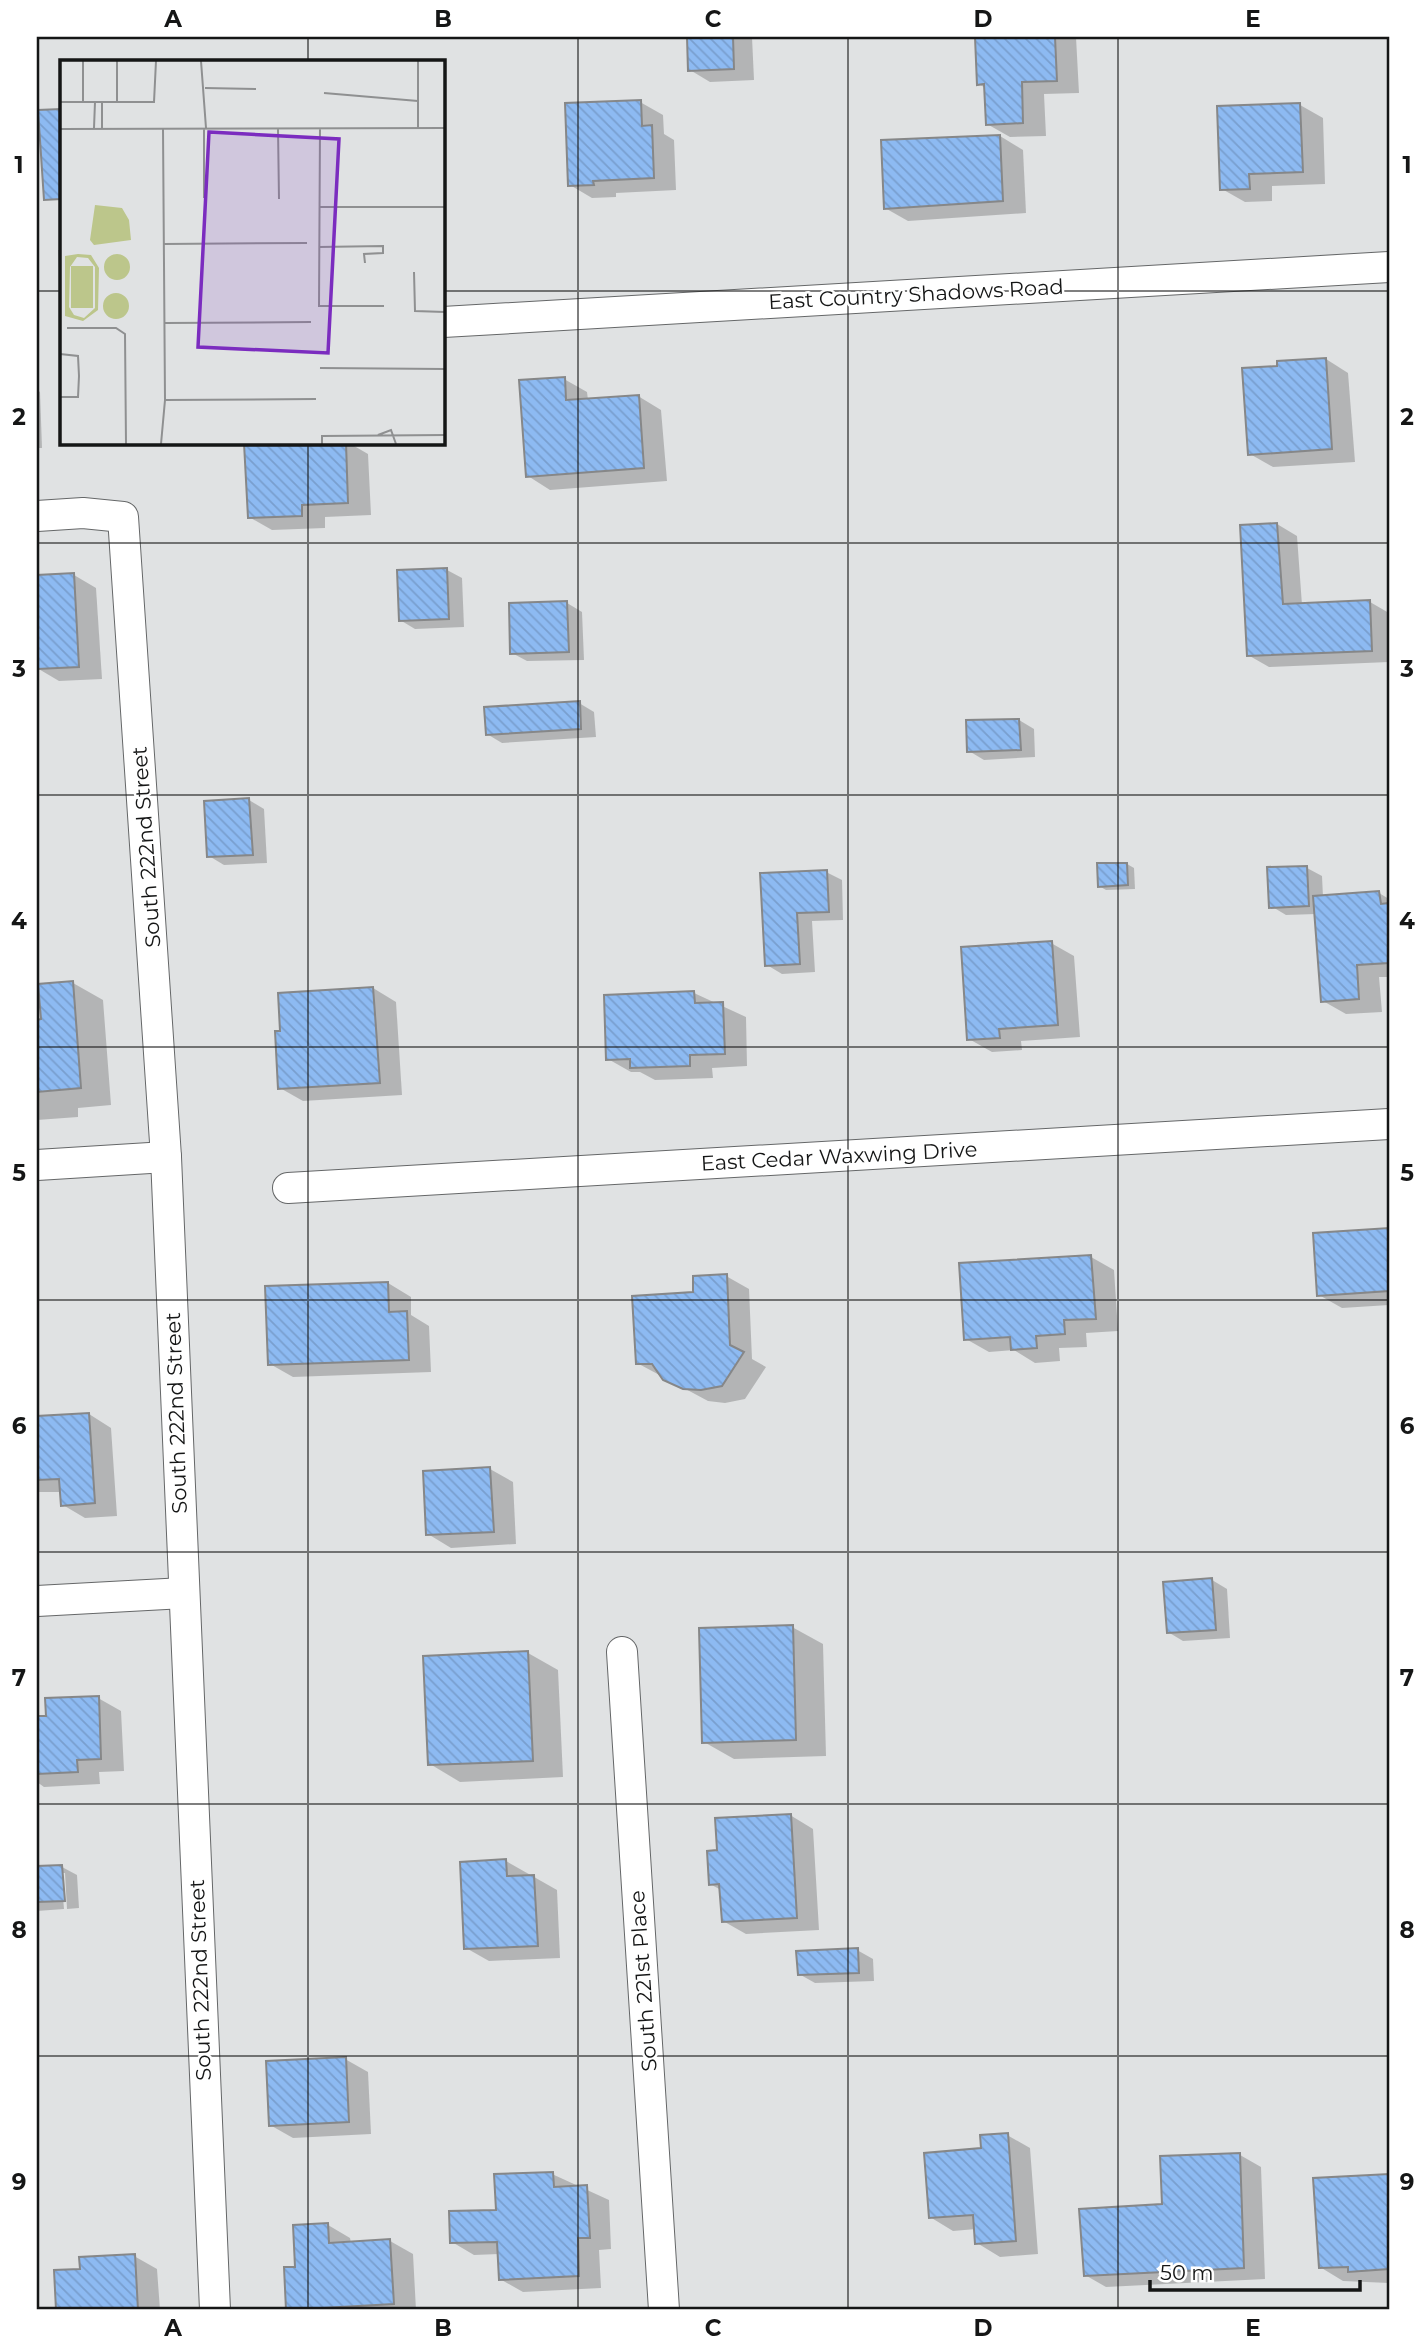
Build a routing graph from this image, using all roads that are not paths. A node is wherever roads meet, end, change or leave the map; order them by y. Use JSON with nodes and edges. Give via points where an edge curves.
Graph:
{"nodes":[{"id":1,"x":1389,"y":267,"type":"edge"},
{"id":2,"x":444,"y":322,"type":"edge"},
{"id":3,"x":37,"y":516,"type":"edge"},
{"id":4,"x":1389,"y":1124,"type":"edge"},
{"id":5,"x":166,"y":1157,"type":"junction"},
{"id":6,"x":37,"y":1165,"type":"edge"},
{"id":7,"x":288,"y":1188,"type":"dead end"},
{"id":8,"x":184,"y":1593,"type":"junction"},
{"id":9,"x":37,"y":1601,"type":"edge"},
{"id":10,"x":622,"y":1652,"type":"dead end"},
{"id":11,"x":215,"y":2310,"type":"edge"},
{"id":12,"x":664,"y":2310,"type":"edge"}],
"edges":[{"from":1,"to":2,"type":"street","name":"East Country Shadows Road"},
{"from":3,"to":5,"type":"street","name":"South 222nd Street","via":[[83,513],[123,517]]},
{"from":4,"to":7,"type":"street","name":"East Cedar Waxwing Drive"},
{"from":5,"to":6,"type":"street"},
{"from":5,"to":8,"type":"street","name":"South 222nd Street"},
{"from":8,"to":9,"type":"street"},
{"from":8,"to":11,"type":"street","name":"South 222nd Street"},
{"from":10,"to":12,"type":"street","name":"South 221st Place"}]}
